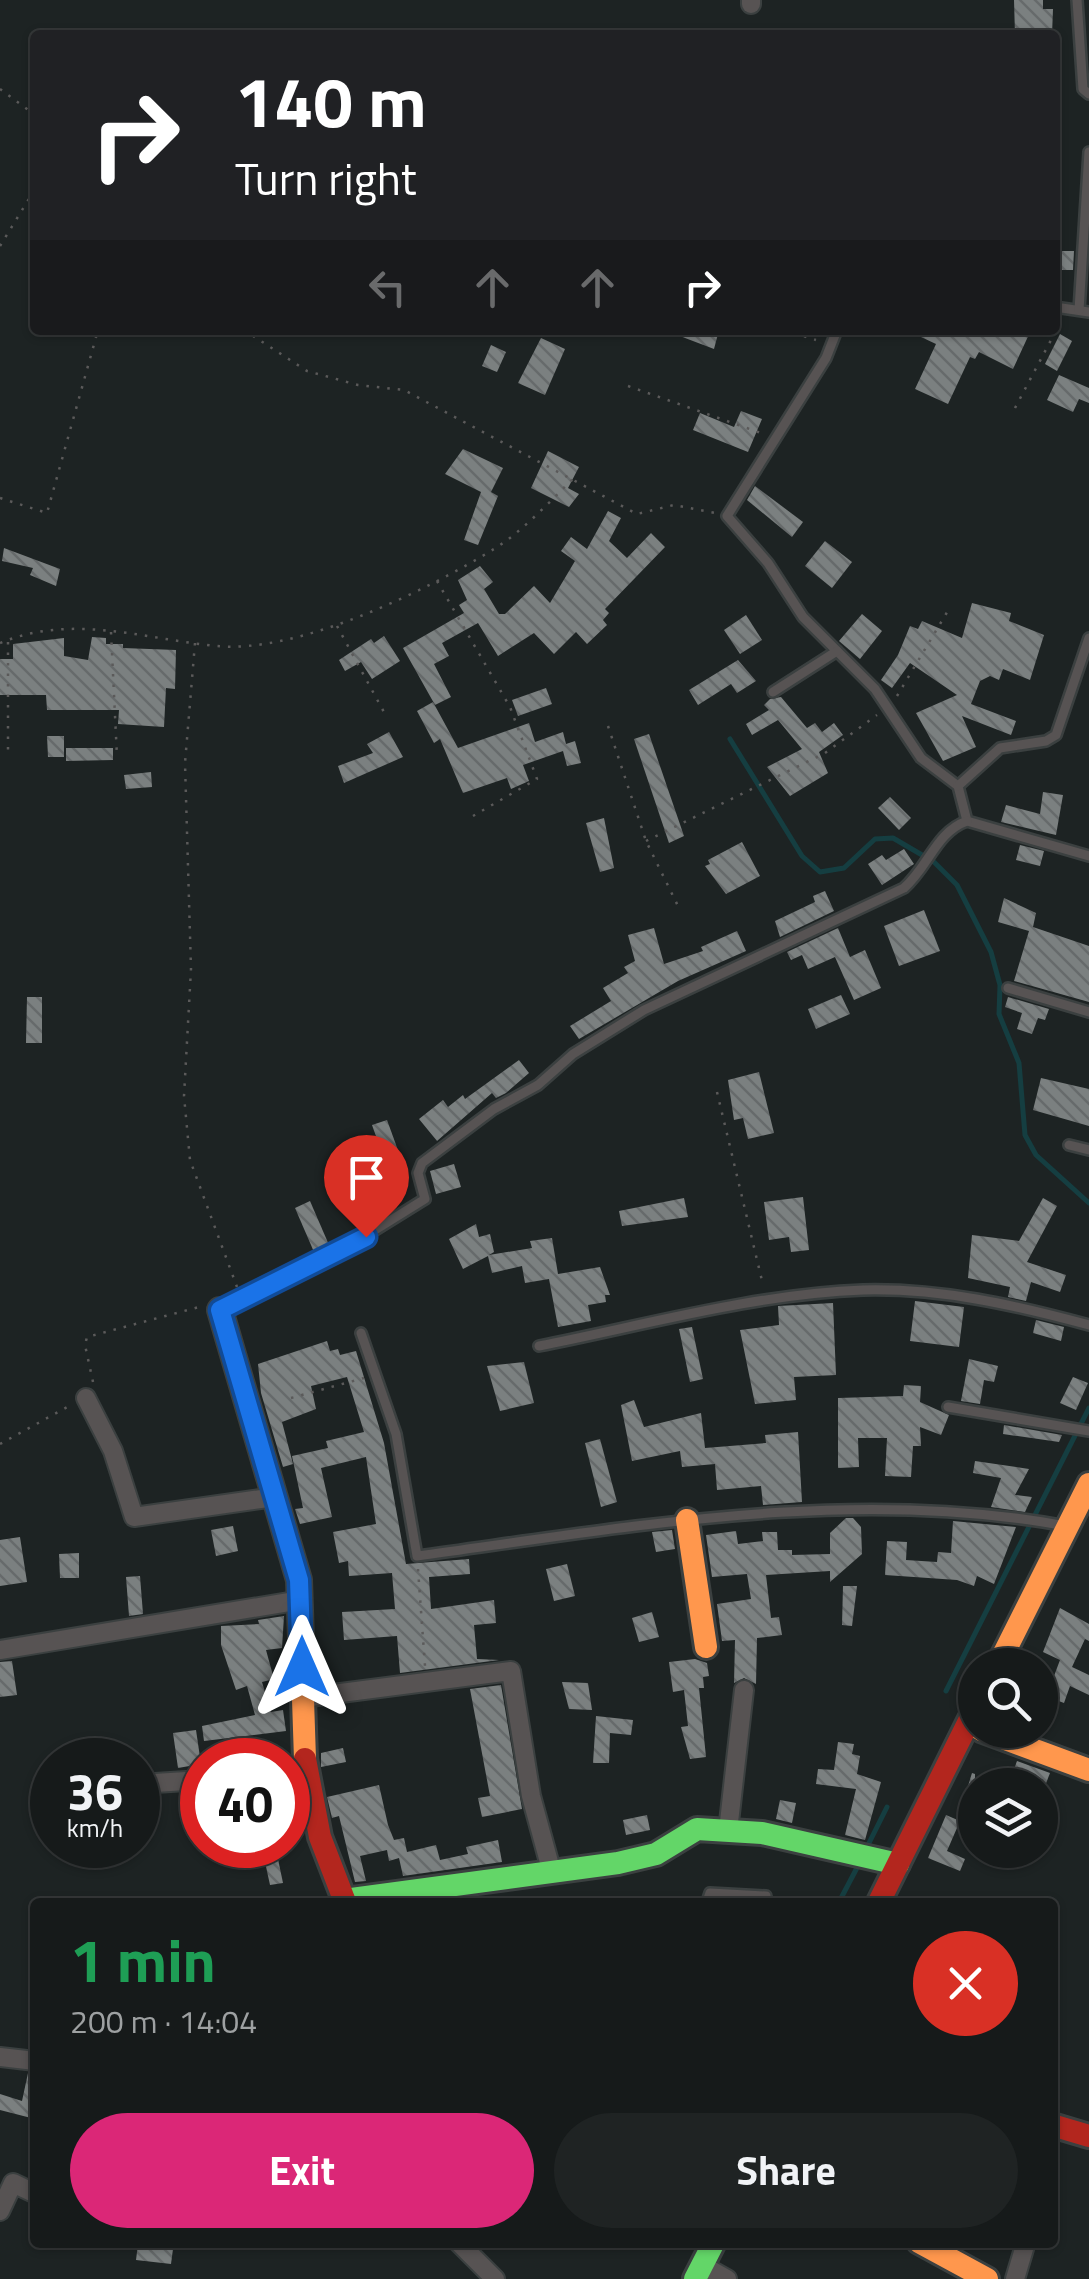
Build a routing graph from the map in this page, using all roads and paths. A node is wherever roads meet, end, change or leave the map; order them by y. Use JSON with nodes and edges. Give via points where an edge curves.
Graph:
{"nodes":[{"id":1,"x":1077,"y":0,"type":"edge"},
{"id":2,"x":0,"y":89,"type":"edge"},
{"id":3,"x":1089,"y":94,"type":"edge"},
{"id":4,"x":30,"y":111,"type":"edge"},
{"id":5,"x":1089,"y":152,"type":"edge"},
{"id":6,"x":30,"y":197,"type":"edge"},
{"id":7,"x":0,"y":246,"type":"edge"},
{"id":8,"x":1060,"y":307,"type":"edge"},
{"id":9,"x":1067,"y":308,"type":"junction"},
{"id":10,"x":1084,"y":311,"type":"edge"},
{"id":11,"x":1060,"y":321,"type":"edge"},
{"id":12,"x":97,"y":335,"type":"edge"},
{"id":13,"x":252,"y":335,"type":"edge"},
{"id":14,"x":800,"y":335,"type":"edge"},
{"id":15,"x":835,"y":335,"type":"edge"},
{"id":16,"x":1053,"y":335,"type":"edge"},
{"id":17,"x":831,"y":345,"type":"junction"},
{"id":18,"x":628,"y":386,"type":"dead end"},
{"id":19,"x":1014,"y":408,"type":"dead end"},
{"id":20,"x":775,"y":440,"type":"junction"},
{"id":21,"x":573,"y":479,"type":"junction"},
{"id":22,"x":0,"y":498,"type":"edge"},
{"id":23,"x":727,"y":516,"type":"junction"},
{"id":24,"x":436,"y":580,"type":"junction"},
{"id":25,"x":948,"y":609,"type":"dead end"},
{"id":26,"x":336,"y":625,"type":"junction"},
{"id":27,"x":111,"y":630,"type":"junction"},
{"id":28,"x":1089,"y":638,"type":"edge"},
{"id":29,"x":8,"y":640,"type":"junction"},
{"id":30,"x":196,"y":643,"type":"junction"},
{"id":31,"x":0,"y":644,"type":"edge"},
{"id":32,"x":838,"y":651,"type":"junction"},
{"id":33,"x":772,"y":692,"type":"dead end"},
{"id":34,"x":888,"y":707,"type":"junction"},
{"id":35,"x":385,"y":714,"type":"dead end"},
{"id":36,"x":608,"y":726,"type":"dead end"},
{"id":37,"x":8,"y":757,"type":"dead end"},
{"id":38,"x":118,"y":757,"type":"dead end"},
{"id":39,"x":958,"y":786,"type":"junction"},
{"id":40,"x":473,"y":816,"type":"dead end"},
{"id":41,"x":967,"y":821,"type":"junction"},
{"id":42,"x":646,"y":841,"type":"junction"},
{"id":43,"x":1089,"y":856,"type":"edge"},
{"id":44,"x":678,"y":906,"type":"dead end"},
{"id":45,"x":1008,"y":988,"type":"dead end"},
{"id":46,"x":1089,"y":1012,"type":"edge"},
{"id":47,"x":718,"y":1092,"type":"dead end"},
{"id":48,"x":1069,"y":1145,"type":"dead end"},
{"id":49,"x":1089,"y":1150,"type":"edge"},
{"id":50,"x":767,"y":1302,"type":"junction"},
{"id":51,"x":230,"y":1305,"type":"junction"},
{"id":52,"x":1089,"y":1326,"type":"edge"},
{"id":53,"x":361,"y":1333,"type":"dead end"},
{"id":54,"x":539,"y":1346,"type":"dead end"},
{"id":55,"x":375,"y":1375,"type":"junction"},
{"id":56,"x":86,"y":1398,"type":"junction"},
{"id":57,"x":291,"y":1398,"type":"dead end"},
{"id":58,"x":948,"y":1407,"type":"dead end"},
{"id":59,"x":1089,"y":1430,"type":"edge"},
{"id":60,"x":0,"y":1444,"type":"edge"},
{"id":61,"x":1088,"y":1487,"type":"edge"},
{"id":62,"x":275,"y":1497,"type":"junction"},
{"id":63,"x":687,"y":1520,"type":"junction"},
{"id":64,"x":1068,"y":1526,"type":"junction"},
{"id":65,"x":418,"y":1556,"type":"junction"},
{"id":66,"x":302,"y":1600,"type":"junction"},
{"id":67,"x":706,"y":1646,"type":"dead end"},
{"id":68,"x":1007,"y":1648,"type":"edge"},
{"id":69,"x":0,"y":1650,"type":"edge"},
{"id":70,"x":426,"y":1682,"type":"junction"},
{"id":71,"x":744,"y":1690,"type":"dead end"},
{"id":72,"x":302,"y":1698,"type":"junction"},
{"id":73,"x":299,"y":1738,"type":"edge"},
{"id":74,"x":961,"y":1748,"type":"edge"},
{"id":75,"x":1035,"y":1748,"type":"edge"},
{"id":76,"x":1089,"y":1770,"type":"edge"},
{"id":77,"x":310,"y":1811,"type":"edge"},
{"id":78,"x":728,"y":1831,"type":"junction"},
{"id":79,"x":898,"y":1864,"type":"junction"},
{"id":80,"x":552,"y":1873,"type":"junction"},
{"id":81,"x":343,"y":1898,"type":"edge"},
{"id":82,"x":366,"y":1898,"type":"edge"},
{"id":83,"x":708,"y":1898,"type":"edge"},
{"id":84,"x":766,"y":1898,"type":"edge"},
{"id":85,"x":881,"y":1898,"type":"edge"},
{"id":86,"x":0,"y":2058,"type":"edge"},
{"id":87,"x":30,"y":2061,"type":"edge"},
{"id":88,"x":1058,"y":2127,"type":"edge"},
{"id":89,"x":1089,"y":2136,"type":"edge"},
{"id":90,"x":30,"y":2191,"type":"edge"},
{"id":91,"x":0,"y":2211,"type":"edge"},
{"id":92,"x":464,"y":2248,"type":"edge"},
{"id":93,"x":711,"y":2248,"type":"edge"},
{"id":94,"x":929,"y":2248,"type":"edge"},
{"id":95,"x":1024,"y":2248,"type":"edge"},
{"id":96,"x":699,"y":2272,"type":"edge"},
{"id":97,"x":975,"y":2276,"type":"edge"},
{"id":98,"x":495,"y":2279,"type":"edge"},
{"id":99,"x":727,"y":2279,"type":"edge"},
{"id":100,"x":1015,"y":2279,"type":"edge"}],
"edges":[{"from":1,"to":3,"type":"lane"},
{"from":2,"to":4,"type":"path"},
{"from":5,"to":10,"type":"lane"},
{"from":6,"to":7,"type":"path"},
{"from":8,"to":9,"type":"lane"},
{"from":9,"to":10,"type":"lane"},
{"from":9,"to":11,"type":"path"},
{"from":12,"to":22,"type":"path","via":[[47,513]]},
{"from":13,"to":21,"type":"path","via":[[307,371],[404,390]]},
{"from":14,"to":17,"type":"path"},
{"from":15,"to":17,"type":"lane"},
{"from":16,"to":19,"type":"path"},
{"from":17,"to":20,"type":"lane"},
{"from":18,"to":20,"type":"path"},
{"from":20,"to":23,"type":"lane"},
{"from":21,"to":23,"type":"path","via":[[637,514],[674,505]]},
{"from":21,"to":24,"type":"path","via":[[496,548]]},
{"from":23,"to":32,"type":"lane","via":[[803,617]]},
{"from":24,"to":26,"type":"path"},
{"from":24,"to":40,"type":"path","via":[[510,707],[538,780]]},
{"from":25,"to":34,"type":"path"},
{"from":26,"to":30,"type":"path","via":[[252,644]]},
{"from":26,"to":35,"type":"path"},
{"from":27,"to":29,"type":"path","via":[[51,629]]},
{"from":27,"to":30,"type":"path"},
{"from":27,"to":38,"type":"path"},
{"from":28,"to":39,"type":"lane","via":[[1056,734],[1000,748]]},
{"from":29,"to":31,"type":"path"},
{"from":29,"to":37,"type":"path"},
{"from":30,"to":51,"type":"path","via":[[185,763],[191,969],[184,1096],[190,1160]]},
{"from":32,"to":33,"type":"lane"},
{"from":32,"to":34,"type":"lane"},
{"from":34,"to":39,"type":"lane","via":[[920,758]]},
{"from":34,"to":42,"type":"path","via":[[825,752]]},
{"from":36,"to":42,"type":"path"},
{"from":39,"to":41,"type":"lane"},
{"from":41,"to":43,"type":"lane"},
{"from":41,"to":51,"type":"lane","via":[[943,834],[923,872],[904,888],[644,1010],[573,1054],[422,1163],[425,1199],[338,1253]]},
{"from":42,"to":44,"type":"path"},
{"from":45,"to":46,"type":"lane"},
{"from":47,"to":50,"type":"path"},
{"from":48,"to":49,"type":"lane"},
{"from":50,"to":52,"type":"lane","via":[[864,1290],[928,1292]]},
{"from":50,"to":54,"type":"lane"},
{"from":51,"to":56,"type":"path","via":[[210,1304],[88,1337],[94,1389]]},
{"from":51,"to":62,"type":"street"},
{"from":53,"to":55,"type":"lane"},
{"from":55,"to":57,"type":"path"},
{"from":55,"to":65,"type":"lane","via":[[396,1434]]},
{"from":56,"to":60,"type":"path"},
{"from":56,"to":62,"type":"street","via":[[134,1517]]},
{"from":58,"to":59,"type":"lane"},
{"from":61,"to":64,"type":"street"},
{"from":62,"to":66,"type":"street"},
{"from":63,"to":64,"type":"lane","via":[[836,1511],[1007,1515]]},
{"from":63,"to":65,"type":"lane"},
{"from":63,"to":67,"type":"street"},
{"from":64,"to":68,"type":"street"},
{"from":65,"to":70,"type":"path"},
{"from":66,"to":69,"type":"street"},
{"from":66,"to":72,"type":"street"},
{"from":70,"to":72,"type":"street"},
{"from":70,"to":80,"type":"street","via":[[512,1670],[531,1796]]},
{"from":71,"to":78,"type":"street"},
{"from":72,"to":73,"type":"street"},
{"from":74,"to":79,"type":"street"},
{"from":75,"to":76,"type":"street"},
{"from":77,"to":81,"type":"street"},
{"from":78,"to":79,"type":"street"},
{"from":78,"to":80,"type":"street","via":[[697,1828],[656,1854]]},
{"from":79,"to":85,"type":"street"},
{"from":80,"to":82,"type":"street"},
{"from":83,"to":84,"type":"lane","via":[[710,1892]]},
{"from":86,"to":87,"type":"street"},
{"from":88,"to":89,"type":"street"},
{"from":90,"to":91,"type":"street","via":[[14,2183]]},
{"from":92,"to":98,"type":"street"},
{"from":93,"to":96,"type":"street"},
{"from":94,"to":97,"type":"street"},
{"from":95,"to":100,"type":"street"},
{"from":96,"to":99,"type":"street"}]}
